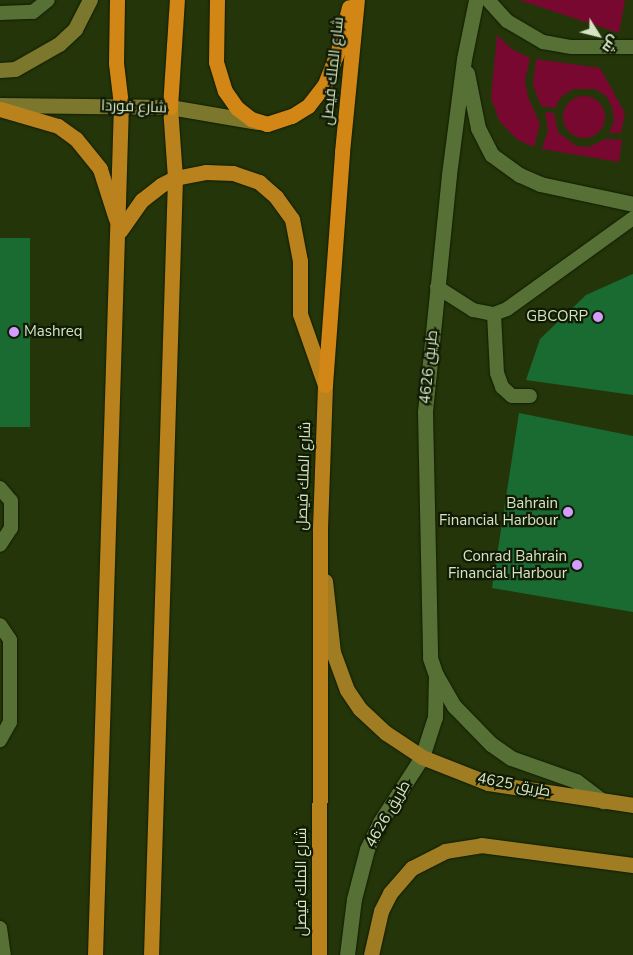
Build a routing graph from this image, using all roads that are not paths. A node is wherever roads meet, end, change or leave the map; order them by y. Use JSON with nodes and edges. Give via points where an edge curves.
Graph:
{"nodes":[{"id":1,"x":48,"y":0,"type":"edge"},
{"id":2,"x":90,"y":0,"type":"edge"},
{"id":3,"x":117,"y":0,"type":"edge"},
{"id":4,"x":177,"y":0,"type":"edge"},
{"id":5,"x":217,"y":0,"type":"edge"},
{"id":6,"x":351,"y":0,"type":"edge"},
{"id":7,"x":357,"y":0,"type":"edge"},
{"id":8,"x":476,"y":0,"type":"edge"},
{"id":9,"x":488,"y":0,"type":"edge"},
{"id":10,"x":0,"y":13,"type":"edge"},
{"id":11,"x":633,"y":47,"type":"edge"},
{"id":12,"x":464,"y":59,"type":"junction"},
{"id":13,"x":0,"y":70,"type":"edge"},
{"id":14,"x":121,"y":105,"type":"junction"},
{"id":15,"x":0,"y":107,"type":"edge"},
{"id":16,"x":170,"y":107,"type":"junction"},
{"id":17,"x":267,"y":124,"type":"junction"},
{"id":18,"x":175,"y":178,"type":"junction"},
{"id":19,"x":633,"y":204,"type":"edge"},
{"id":20,"x":633,"y":218,"type":"edge"},
{"id":21,"x":120,"y":231,"type":"junction"},
{"id":22,"x":437,"y":287,"type":"junction"},
{"id":23,"x":494,"y":314,"type":"junction"},
{"id":24,"x":325,"y":385,"type":"junction"},
{"id":25,"x":530,"y":396,"type":"dead end"},
{"id":26,"x":0,"y":488,"type":"edge"},
{"id":27,"x":320,"y":531,"type":"junction"},
{"id":28,"x":0,"y":545,"type":"edge"},
{"id":29,"x":0,"y":625,"type":"edge"},
{"id":30,"x":436,"y":675,"type":"junction"},
{"id":31,"x":0,"y":740,"type":"edge"},
{"id":32,"x":422,"y":757,"type":"junction"},
{"id":33,"x":603,"y":801,"type":"junction"},
{"id":34,"x":633,"y":805,"type":"edge"},
{"id":35,"x":633,"y":865,"type":"edge"},
{"id":36,"x":0,"y":928,"type":"edge"},
{"id":37,"x":4,"y":955,"type":"edge"},
{"id":38,"x":94,"y":955,"type":"edge"},
{"id":39,"x":152,"y":955,"type":"edge"},
{"id":40,"x":319,"y":955,"type":"edge"},
{"id":41,"x":347,"y":955,"type":"edge"},
{"id":42,"x":371,"y":955,"type":"edge"}],
"edges":[{"from":1,"to":10,"type":"lane","via":[[33,12]]},
{"from":2,"to":13,"type":"main road","via":[[75,28],[59,44],[15,69]]},
{"from":3,"to":14,"type":"highway","via":[[116,63]]},
{"from":4,"to":16,"type":"highway"},
{"from":5,"to":17,"type":"highway","via":[[216,62],[225,91],[237,108],[251,119]]},
{"from":6,"to":17,"type":"highway","via":[[325,84],[308,106],[292,116]]},
{"from":7,"to":24,"type":"highway","name":"شارع الملك فيصل"},
{"from":8,"to":12,"type":"street","name":"طريق 4626"},
{"from":9,"to":11,"type":"lane","via":[[507,21],[543,42],[572,47]]},
{"from":12,"to":19,"type":"street","name":"طريق 4626","via":[[478,128],[492,155],[520,175],[540,184]]},
{"from":12,"to":22,"type":"street","name":"طريق 4626"},
{"from":14,"to":15,"type":"main road","name":"شارع فوردا"},
{"from":14,"to":16,"type":"main road","name":"شارع فوردا"},
{"from":14,"to":21,"type":"highway"},
{"from":15,"to":21,"type":"highway","via":[[58,126],[76,139],[100,170]]},
{"from":16,"to":17,"type":"main road","name":"شارع فوردا"},
{"from":16,"to":18,"type":"highway"},
{"from":18,"to":21,"type":"highway","via":[[142,200]]},
{"from":18,"to":24,"type":"highway","via":[[206,172],[233,173],[259,182],[276,197],[292,219],[300,261],[300,314]]},
{"from":18,"to":39,"type":"highway"},
{"from":20,"to":23,"type":"lane","via":[[508,309]]},
{"from":21,"to":38,"type":"highway"},
{"from":22,"to":23,"type":"lane","via":[[473,310]]},
{"from":22,"to":30,"type":"street","name":"طريق 4626","via":[[425,412],[428,622],[430,658]]},
{"from":23,"to":25,"type":"lane","via":[[502,387],[512,396]]},
{"from":24,"to":27,"type":"highway","name":"شارع الملك فيصل"},
{"from":26,"to":28,"type":"lane","via":[[11,501],[11,528]]},
{"from":27,"to":32,"type":"main road","name":"طريق 4625","via":[[333,652],[347,690],[360,709],[386,734]]},
{"from":27,"to":40,"type":"highway","name":"شارع الملك فيصل"},
{"from":29,"to":31,"type":"lane","via":[[10,640],[10,722]]},
{"from":30,"to":32,"type":"street","name":"طريق 4626","via":[[435,717]]},
{"from":30,"to":33,"type":"street","name":"طريق 4626","via":[[454,706],[492,744],[511,758],[576,781]]},
{"from":32,"to":33,"type":"main road","name":"طريق 4625","via":[[488,783]]},
{"from":32,"to":41,"type":"street","name":"طريق 4626","via":[[367,849],[354,899]]},
{"from":33,"to":34,"type":"main road","name":"طريق 4625"},
{"from":35,"to":42,"type":"main road","via":[[481,845],[445,851],[412,868],[390,893],[381,911]]},
{"from":36,"to":37,"type":"lane"}]}
